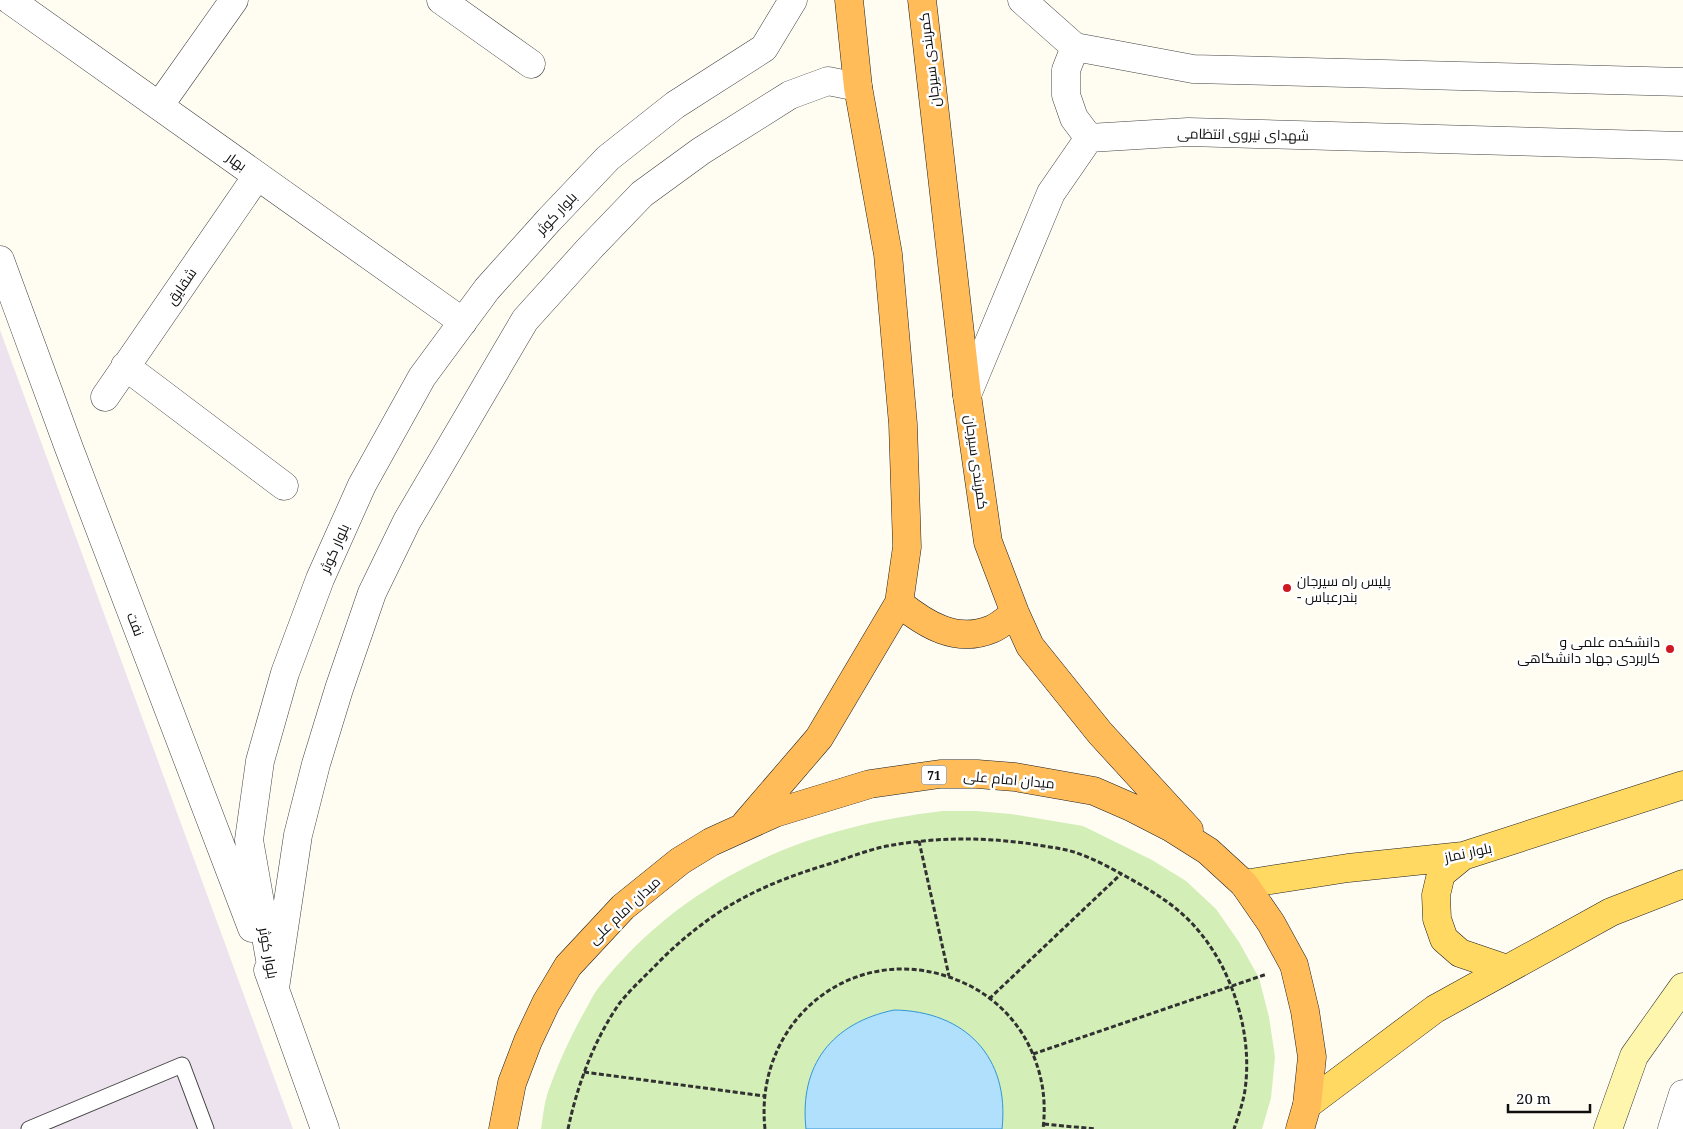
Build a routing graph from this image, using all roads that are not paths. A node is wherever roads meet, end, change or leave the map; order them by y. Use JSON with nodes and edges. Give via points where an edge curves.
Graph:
{"nodes":[{"id":1,"x":10,"y":0,"type":"edge"},
{"id":2,"x":234,"y":0,"type":"edge"},
{"id":3,"x":441,"y":0,"type":"edge"},
{"id":4,"x":793,"y":0,"type":"edge"},
{"id":5,"x":850,"y":0,"type":"edge"},
{"id":6,"x":922,"y":0,"type":"edge"},
{"id":7,"x":1022,"y":0,"type":"edge"},
{"id":8,"x":1075,"y":47,"type":"junction"},
{"id":9,"x":532,"y":64,"type":"dead end"},
{"id":10,"x":1683,"y":82,"type":"edge"},
{"id":11,"x":858,"y":88,"type":"junction"},
{"id":12,"x":159,"y":106,"type":"junction"},
{"id":13,"x":1089,"y":138,"type":"junction"},
{"id":14,"x":1683,"y":146,"type":"edge"},
{"id":15,"x":257,"y":176,"type":"junction"},
{"id":16,"x":0,"y":260,"type":"edge"},
{"id":17,"x":463,"y":322,"type":"junction"},
{"id":18,"x":125,"y":366,"type":"junction"},
{"id":19,"x":967,"y":395,"type":"junction"},
{"id":20,"x":104,"y":396,"type":"dead end"},
{"id":21,"x":284,"y":486,"type":"dead end"},
{"id":22,"x":899,"y":603,"type":"junction"},
{"id":23,"x":1015,"y":613,"type":"junction"},
{"id":24,"x":1683,"y":785,"type":"edge"},
{"id":25,"x":742,"y":827,"type":"junction"},
{"id":26,"x":1208,"y":852,"type":"junction"},
{"id":27,"x":1463,"y":856,"type":"junction"},
{"id":28,"x":1244,"y":884,"type":"junction"},
{"id":29,"x":1683,"y":884,"type":"edge"},
{"id":30,"x":1507,"y":969,"type":"junction"},
{"id":31,"x":1683,"y":987,"type":"edge"},
{"id":32,"x":275,"y":988,"type":"junction"},
{"id":33,"x":512,"y":1083,"type":"junction"},
{"id":34,"x":1683,"y":1094,"type":"edge"},
{"id":35,"x":1304,"y":1117,"type":"edge"},
{"id":36,"x":29,"y":1129,"type":"edge"},
{"id":37,"x":206,"y":1129,"type":"edge"},
{"id":38,"x":325,"y":1129,"type":"edge"},
{"id":39,"x":484,"y":1129,"type":"edge"},
{"id":40,"x":503,"y":1129,"type":"edge"},
{"id":41,"x":1608,"y":1129,"type":"edge"},
{"id":42,"x":1672,"y":1129,"type":"edge"}],
"edges":[{"from":1,"to":12,"type":"street","name":"بهار"},
{"from":2,"to":12,"type":"street"},
{"from":3,"to":9,"type":"street"},
{"from":4,"to":17,"type":"street","name":"بلوار کوثر","via":[[764,48],[675,104],[608,158],[500,275]]},
{"from":5,"to":11,"type":"highway","number":"71"},
{"from":6,"to":19,"type":"highway","name":"کمربندی سیرجان","number":"71"},
{"from":7,"to":8,"type":"street"},
{"from":8,"to":10,"type":"street","via":[[1193,69]]},
{"from":8,"to":13,"type":"street","via":[[1066,70],[1066,95],[1074,118]]},
{"from":11,"to":22,"type":"highway","number":"71","via":[[888,254],[903,424],[907,547]]},
{"from":11,"to":32,"type":"street","name":"بلوار کوثر","via":[[828,81],[790,94],[701,151],[642,194],[525,320],[407,521],[372,593],[316,764],[298,835]]},
{"from":12,"to":15,"type":"street","name":"بهار"},
{"from":13,"to":14,"type":"street","name":"شهدای نیروی انتظامی","via":[[1188,132]]},
{"from":13,"to":19,"type":"street","via":[[1051,193]]},
{"from":15,"to":17,"type":"street","name":"بهار"},
{"from":15,"to":18,"type":"street","name":"شقایق"},
{"from":16,"to":32,"type":"street","name":"نفت"},
{"from":17,"to":32,"type":"street","name":"بلوار کوثر","via":[[422,377],[362,485],[320,579],[288,664],[262,752],[249,840]]},
{"from":18,"to":20,"type":"street","name":"شقایق"},
{"from":18,"to":21,"type":"street"},
{"from":19,"to":23,"type":"highway","name":"کمربندی سیرجان","number":"71","via":[[988,542]]},
{"from":22,"to":23,"type":"highway","via":[[928,623],[962,635],[992,629]]},
{"from":22,"to":25,"type":"highway","number":"71","via":[[819,738]]},
{"from":23,"to":26,"type":"highway","name":"کمربندی سیرجان","number":"71","via":[[1030,646],[1100,733]]},
{"from":24,"to":27,"type":"main road","name":"بلوار نماز"},
{"from":25,"to":26,"type":"highway","name":"میدان امام علی","number":"71","via":[[775,813],[870,784],[940,774],[977,774],[1094,791],[1133,808]]},
{"from":25,"to":33,"type":"highway","name":"میدان امام علی","number":"71","via":[[673,866],[623,907],[590,940],[568,966],[546,1003]]},
{"from":26,"to":28,"type":"highway","name":"میدان امام علی","number":"71"},
{"from":27,"to":28,"type":"main road","name":"بلوار نماز","via":[[1348,868]]},
{"from":27,"to":30,"type":"main road","via":[[1442,874],[1436,895],[1437,919],[1444,939],[1460,953]]},
{"from":28,"to":35,"type":"highway","name":"میدان امام علی","number":"71","via":[[1294,965],[1312,1057]]},
{"from":29,"to":30,"type":"main road","via":[[1611,912]]},
{"from":30,"to":35,"type":"main road","via":[[1435,1009]]},
{"from":31,"to":41,"type":"main road","via":[[1634,1056]]},
{"from":32,"to":38,"type":"street"},
{"from":33,"to":39,"type":"highway","number":"71"},
{"from":33,"to":40,"type":"highway","name":"میدان امام علی","number":"71"},
{"from":34,"to":42,"type":"street"},
{"from":36,"to":37,"type":"lane","via":[[182,1065]]}]}
